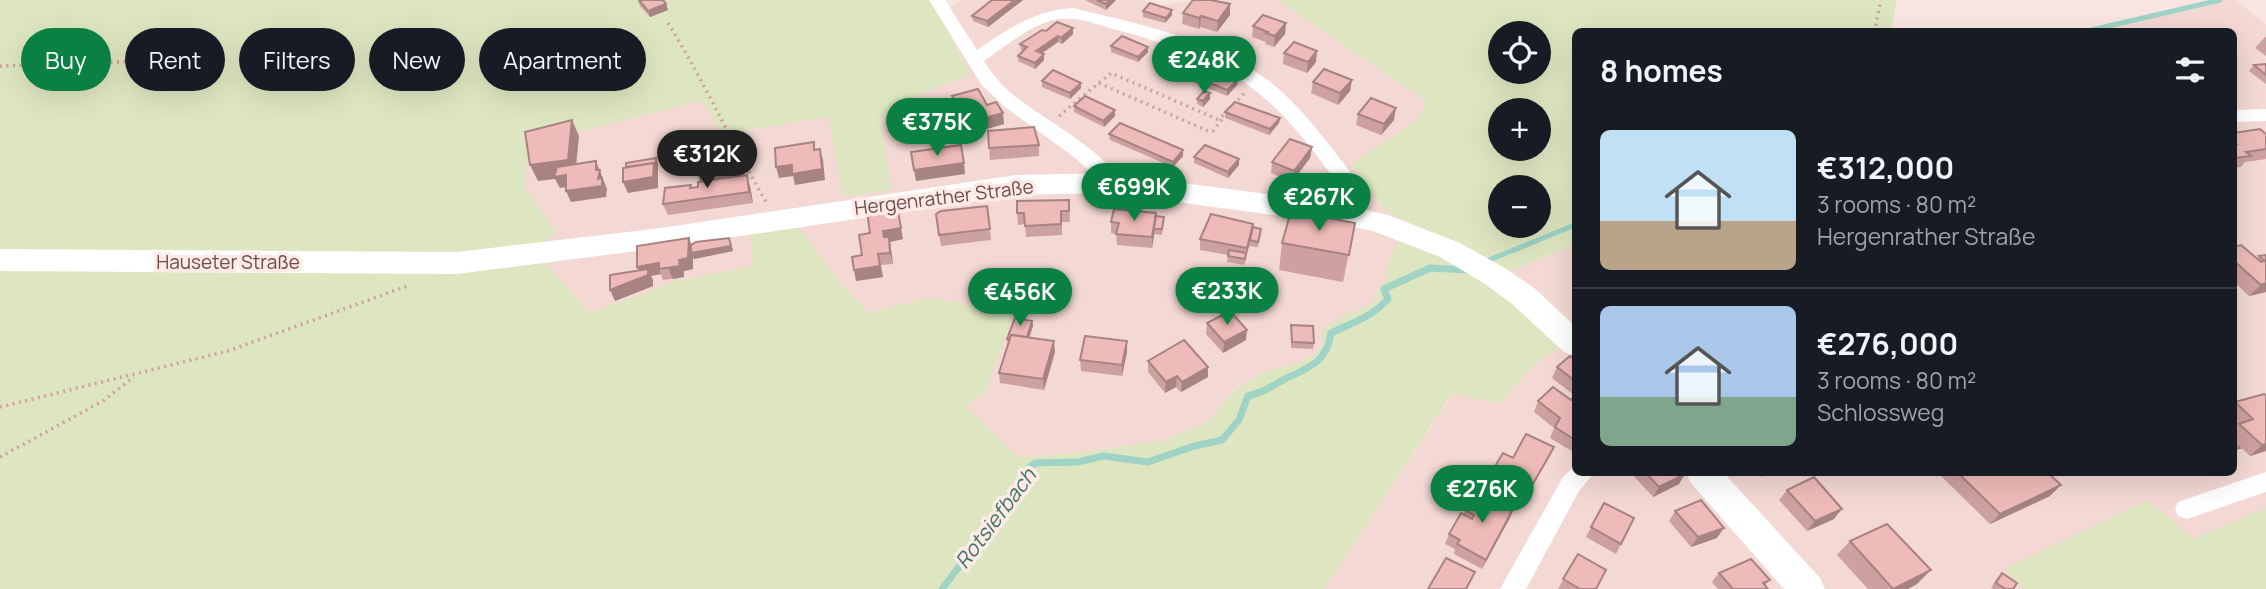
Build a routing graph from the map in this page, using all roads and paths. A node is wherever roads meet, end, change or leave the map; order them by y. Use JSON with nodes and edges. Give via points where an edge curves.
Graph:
{"nodes":[{"id":1,"x":937,"y":0,"type":"edge"},
{"id":2,"x":1881,"y":0,"type":"edge"},
{"id":3,"x":668,"y":23,"type":"dead end"},
{"id":4,"x":1875,"y":28,"type":"edge"},
{"id":5,"x":975,"y":59,"type":"junction"},
{"id":6,"x":125,"y":61,"type":"edge"},
{"id":7,"x":0,"y":65,"type":"edge"},
{"id":8,"x":1255,"y":80,"type":"junction"},
{"id":9,"x":1098,"y":83,"type":"junction"},
{"id":10,"x":2237,"y":116,"type":"edge"},
{"id":11,"x":2266,"y":116,"type":"edge"},
{"id":12,"x":1223,"y":117,"type":"junction"},
{"id":13,"x":1046,"y":127,"type":"junction"},
{"id":14,"x":1108,"y":183,"type":"junction"},
{"id":15,"x":1334,"y":213,"type":"junction"},
{"id":16,"x":773,"y":220,"type":"junction"},
{"id":17,"x":529,"y":256,"type":"joint"},
{"id":18,"x":0,"y":260,"type":"edge"},
{"id":19,"x":417,"y":282,"type":"dead end"},
{"id":20,"x":1572,"y":341,"type":"edge"},
{"id":21,"x":136,"y":375,"type":"junction"},
{"id":22,"x":0,"y":407,"type":"edge"},
{"id":23,"x":0,"y":457,"type":"edge"},
{"id":24,"x":1579,"y":476,"type":"edge"},
{"id":25,"x":1706,"y":476,"type":"edge"},
{"id":26,"x":2266,"y":482,"type":"edge"},
{"id":27,"x":2187,"y":509,"type":"dead end"},
{"id":28,"x":1513,"y":589,"type":"edge"},
{"id":29,"x":1807,"y":589,"type":"edge"}],
"edges":[{"from":1,"to":5,"type":"street"},
{"from":2,"to":4,"type":"path"},
{"from":3,"to":16,"type":"path","via":[[698,71]]},
{"from":5,"to":8,"type":"street","via":[[1038,18],[1054,12],[1073,13],[1215,56]]},
{"from":5,"to":13,"type":"street","via":[[986,80]]},
{"from":6,"to":7,"type":"path"},
{"from":8,"to":12,"type":"path"},
{"from":8,"to":15,"type":"street","via":[[1278,97],[1341,174]]},
{"from":9,"to":12,"type":"path","via":[[1111,73],[1217,119]]},
{"from":9,"to":12,"type":"path","via":[[1208,131]]},
{"from":9,"to":13,"type":"path"},
{"from":10,"to":11,"type":"street"},
{"from":13,"to":14,"type":"street","via":[[1081,152],[1108,177]]},
{"from":14,"to":15,"type":"street","name":"Hergenrather Straße"},
{"from":14,"to":16,"type":"street","name":"Hergenrather Straße","via":[[1016,185]]},
{"from":15,"to":20,"type":"street","name":"Hergenrather Straße","via":[[1378,222],[1450,250],[1523,296]]},
{"from":16,"to":17,"type":"street","name":"Hergenrather Straße"},
{"from":17,"to":18,"type":"street","name":"Hauseter Straße","via":[[457,263]]},
{"from":19,"to":21,"type":"path","via":[[228,351]]},
{"from":21,"to":22,"type":"path"},
{"from":21,"to":23,"type":"path","via":[[103,401]]},
{"from":24,"to":28,"type":"street"},
{"from":25,"to":29,"type":"street"},
{"from":26,"to":27,"type":"street"}]}
